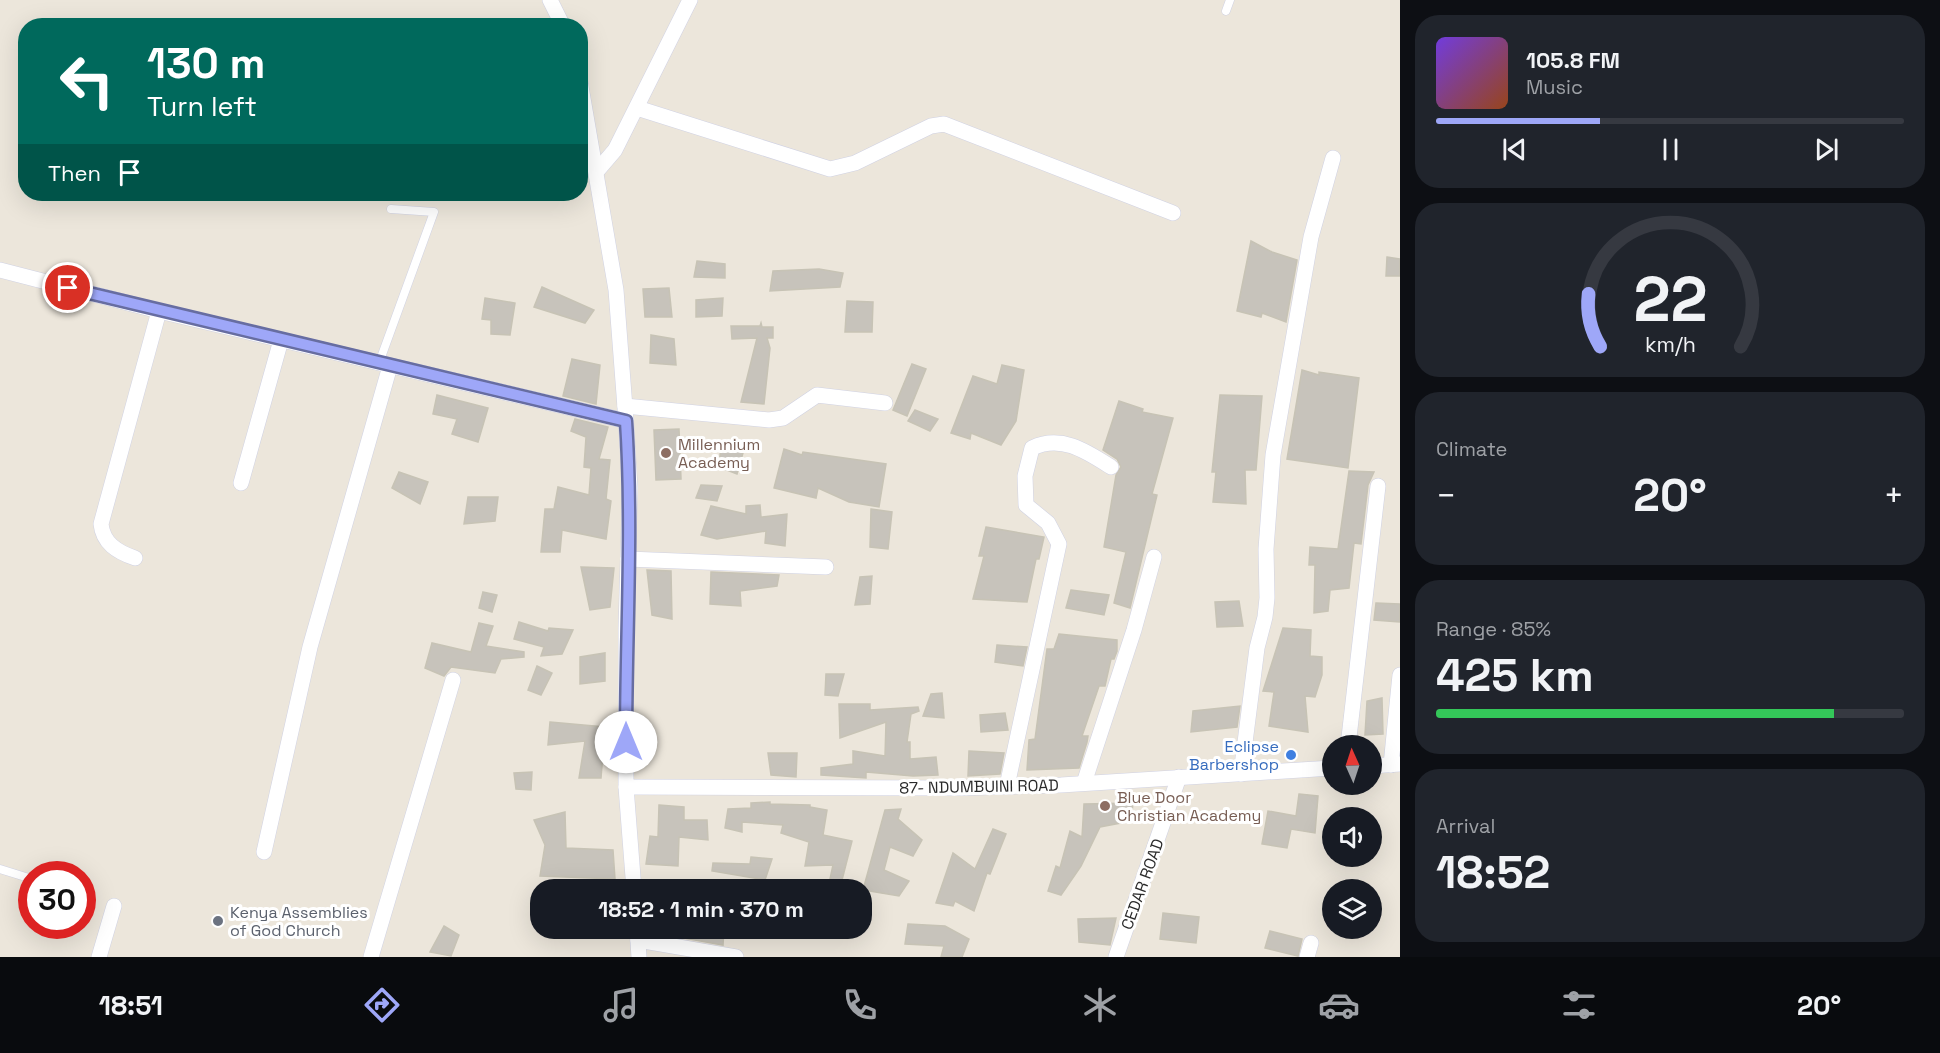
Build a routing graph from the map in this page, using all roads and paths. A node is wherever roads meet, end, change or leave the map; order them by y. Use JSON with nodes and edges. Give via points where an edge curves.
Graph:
{"nodes":[{"id":1,"x":550,"y":0,"type":"edge"},
{"id":2,"x":690,"y":0,"type":"edge"},
{"id":3,"x":1230,"y":0,"type":"edge"},
{"id":4,"x":1226,"y":11,"type":"dead end"},
{"id":5,"x":559,"y":18,"type":"edge"},
{"id":6,"x":637,"y":108,"type":"junction"},
{"id":7,"x":588,"y":123,"type":"edge"},
{"id":8,"x":1333,"y":158,"type":"dead end"},
{"id":9,"x":597,"y":171,"type":"junction"},
{"id":10,"x":391,"y":209,"type":"dead end"},
{"id":11,"x":1173,"y":213,"type":"dead end"},
{"id":12,"x":0,"y":270,"type":"edge"},
{"id":13,"x":159,"y":311,"type":"junction"},
{"id":14,"x":282,"y":340,"type":"junction"},
{"id":15,"x":385,"y":365,"type":"junction"},
{"id":16,"x":885,"y":403,"type":"dead end"},
{"id":17,"x":626,"y":414,"type":"junction"},
{"id":18,"x":1111,"y":467,"type":"dead end"},
{"id":19,"x":241,"y":483,"type":"dead end"},
{"id":20,"x":1378,"y":486,"type":"dead end"},
{"id":21,"x":1154,"y":557,"type":"dead end"},
{"id":22,"x":135,"y":558,"type":"dead end"},
{"id":23,"x":628,"y":559,"type":"junction"},
{"id":24,"x":826,"y":567,"type":"dead end"},
{"id":25,"x":1400,"y":675,"type":"edge"},
{"id":26,"x":453,"y":680,"type":"dead end"},
{"id":27,"x":1349,"y":735,"type":"edge"},
{"id":28,"x":1395,"y":764,"type":"edge"},
{"id":29,"x":1322,"y":769,"type":"edge"},
{"id":30,"x":1241,"y":774,"type":"junction"},
{"id":31,"x":1179,"y":777,"type":"junction"},
{"id":32,"x":1084,"y":783,"type":"junction"},
{"id":33,"x":1007,"y":786,"type":"junction"},
{"id":34,"x":626,"y":787,"type":"junction"},
{"id":35,"x":264,"y":852,"type":"dead end"},
{"id":36,"x":0,"y":869,"type":"edge"},
{"id":37,"x":18,"y":875,"type":"edge"},
{"id":38,"x":633,"y":879,"type":"edge"},
{"id":39,"x":114,"y":906,"type":"dead end"},
{"id":40,"x":637,"y":939,"type":"edge"},
{"id":41,"x":659,"y":939,"type":"edge"},
{"id":42,"x":99,"y":957,"type":"edge"},
{"id":43,"x":371,"y":957,"type":"edge"},
{"id":44,"x":639,"y":957,"type":"edge"},
{"id":45,"x":736,"y":957,"type":"edge"},
{"id":46,"x":1116,"y":957,"type":"edge"}],
"edges":[{"from":1,"to":5,"type":"street"},
{"from":2,"to":6,"type":"street"},
{"from":3,"to":4,"type":"lane"},
{"from":6,"to":9,"type":"street","via":[[615,150]]},
{"from":6,"to":11,"type":"street","via":[[830,169],[855,163],[931,126],[944,124]]},
{"from":7,"to":9,"type":"street"},
{"from":8,"to":30,"type":"street","via":[[1311,237],[1273,455],[1266,549],[1268,598],[1257,648]]},
{"from":9,"to":17,"type":"street","via":[[616,290]]},
{"from":10,"to":15,"type":"lane","via":[[434,212]]},
{"from":12,"to":13,"type":"street"},
{"from":13,"to":14,"type":"street"},
{"from":13,"to":22,"type":"street","via":[[101,524],[108,544]]},
{"from":14,"to":15,"type":"street"},
{"from":14,"to":19,"type":"street"},
{"from":15,"to":17,"type":"street"},
{"from":15,"to":35,"type":"street","via":[[310,647]]},
{"from":16,"to":17,"type":"street","via":[[817,395],[783,418],[769,420]]},
{"from":17,"to":23,"type":"street"},
{"from":18,"to":33,"type":"street","via":[[1069,444],[1046,441],[1032,448],[1025,476],[1026,505],[1048,523],[1059,544]]},
{"from":20,"to":27,"type":"street"},
{"from":21,"to":32,"type":"street"},
{"from":23,"to":24,"type":"street"},
{"from":23,"to":34,"type":"street"},
{"from":25,"to":28,"type":"street"},
{"from":26,"to":43,"type":"street"},
{"from":29,"to":30,"type":"street","name":"87- NDUMBUINI ROAD"},
{"from":30,"to":31,"type":"street","name":"87- NDUMBUINI ROAD"},
{"from":31,"to":32,"type":"street","name":"87- NDUMBUINI ROAD"},
{"from":31,"to":46,"type":"street","name":"CEDAR ROAD"},
{"from":32,"to":33,"type":"street","name":"87- NDUMBUINI ROAD"},
{"from":33,"to":34,"type":"street","name":"87- NDUMBUINI ROAD"},
{"from":34,"to":38,"type":"street"},
{"from":36,"to":37,"type":"lane"},
{"from":39,"to":42,"type":"street"},
{"from":40,"to":44,"type":"street"},
{"from":41,"to":45,"type":"street"}]}
